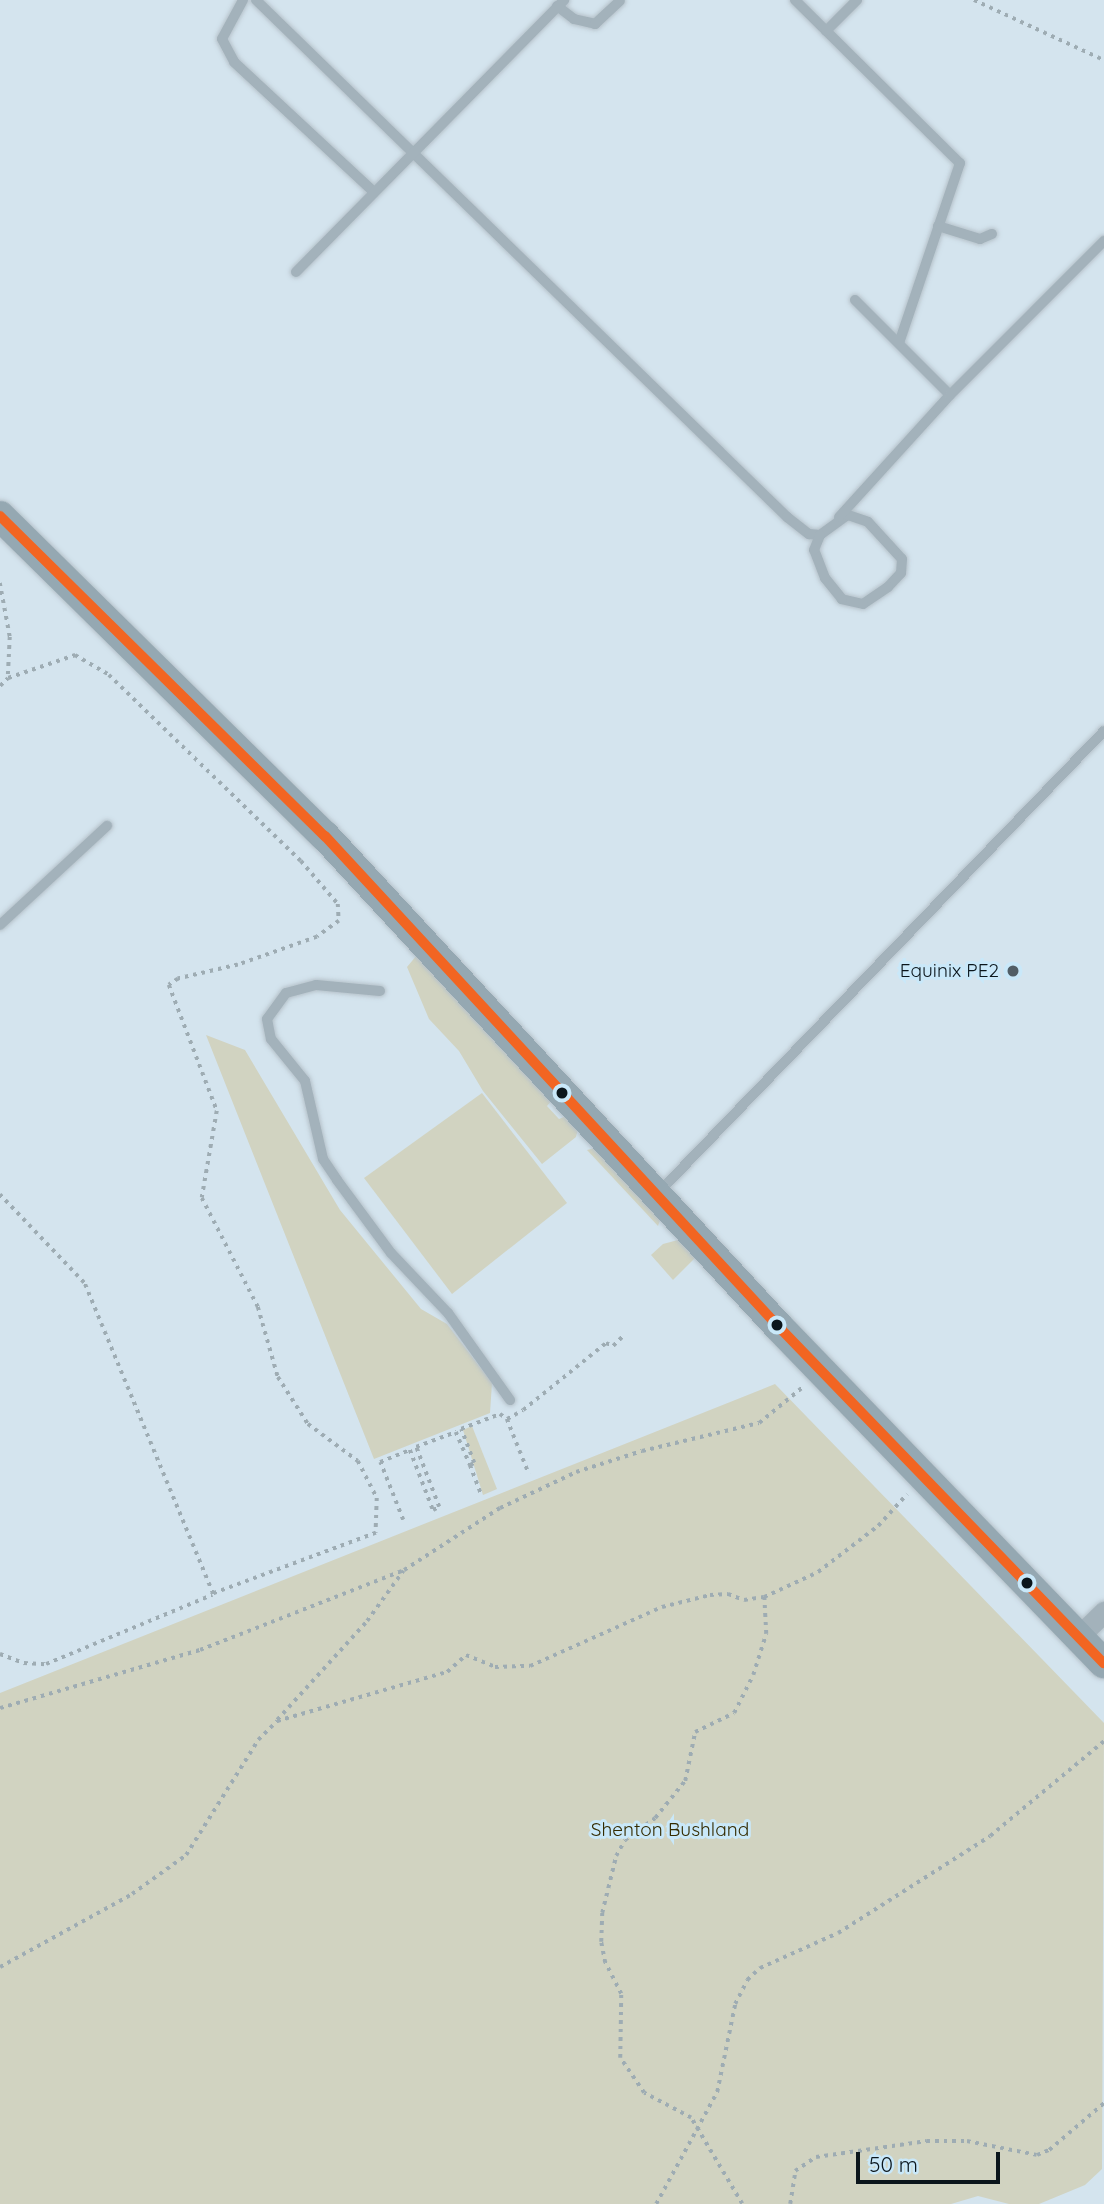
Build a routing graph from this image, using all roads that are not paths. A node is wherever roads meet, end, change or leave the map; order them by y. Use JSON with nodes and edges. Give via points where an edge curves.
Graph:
{"nodes":[{"id":1,"x":243,"y":0,"type":"edge"},
{"id":2,"x":256,"y":0,"type":"edge"},
{"id":3,"x":795,"y":0,"type":"edge"},
{"id":4,"x":857,"y":0,"type":"edge"},
{"id":5,"x":620,"y":1,"type":"edge"},
{"id":6,"x":561,"y":3,"type":"edge"},
{"id":7,"x":826,"y":31,"type":"junction"},
{"id":8,"x":415,"y":151,"type":"junction"},
{"id":9,"x":374,"y":192,"type":"junction"},
{"id":10,"x":938,"y":226,"type":"junction"},
{"id":11,"x":992,"y":234,"type":"dead end"},
{"id":12,"x":1104,"y":242,"type":"edge"},
{"id":13,"x":296,"y":272,"type":"dead end"},
{"id":14,"x":855,"y":300,"type":"dead end"},
{"id":15,"x":899,"y":343,"type":"junction"},
{"id":16,"x":950,"y":395,"type":"junction"},
{"id":17,"x":0,"y":516,"type":"edge"},
{"id":18,"x":835,"y":521,"type":"junction"},
{"id":19,"x":820,"y":535,"type":"junction"},
{"id":20,"x":1104,"y":731,"type":"edge"},
{"id":21,"x":107,"y":826,"type":"dead end"},
{"id":22,"x":0,"y":925,"type":"edge"},
{"id":23,"x":380,"y":991,"type":"dead end"},
{"id":24,"x":656,"y":1195,"type":"junction"},
{"id":25,"x":510,"y":1400,"type":"dead end"},
{"id":26,"x":1104,"y":1612,"type":"edge"},
{"id":27,"x":1079,"y":1636,"type":"junction"},
{"id":28,"x":1104,"y":1663,"type":"edge"}],
"edges":[{"from":1,"to":9,"type":"lane","via":[[222,39],[234,62]]},
{"from":2,"to":8,"type":"lane"},
{"from":3,"to":7,"type":"lane"},
{"from":4,"to":7,"type":"lane"},
{"from":5,"to":6,"type":"lane","via":[[595,24],[574,19]]},
{"from":6,"to":8,"type":"lane"},
{"from":7,"to":10,"type":"lane","via":[[960,163]]},
{"from":8,"to":9,"type":"lane"},
{"from":8,"to":19,"type":"lane","via":[[787,517],[810,534]]},
{"from":9,"to":13,"type":"lane"},
{"from":10,"to":11,"type":"lane","via":[[980,239]]},
{"from":10,"to":15,"type":"lane"},
{"from":12,"to":16,"type":"lane"},
{"from":14,"to":15,"type":"lane"},
{"from":15,"to":16,"type":"lane"},
{"from":16,"to":18,"type":"lane"},
{"from":17,"to":24,"type":"street","via":[[325,836]]},
{"from":18,"to":19,"type":"lane"},
{"from":18,"to":19,"type":"lane","via":[[848,515],[868,522],[888,538],[902,559],[901,573],[888,587],[863,604],[842,599],[825,578],[814,550]]},
{"from":20,"to":24,"type":"lane"},
{"from":21,"to":22,"type":"lane"},
{"from":23,"to":25,"type":"lane","via":[[316,985],[286,993],[267,1019],[271,1039],[305,1081],[323,1159],[391,1253],[448,1313]]},
{"from":24,"to":27,"type":"street"},
{"from":26,"to":27,"type":"street"},
{"from":27,"to":28,"type":"street"}]}
